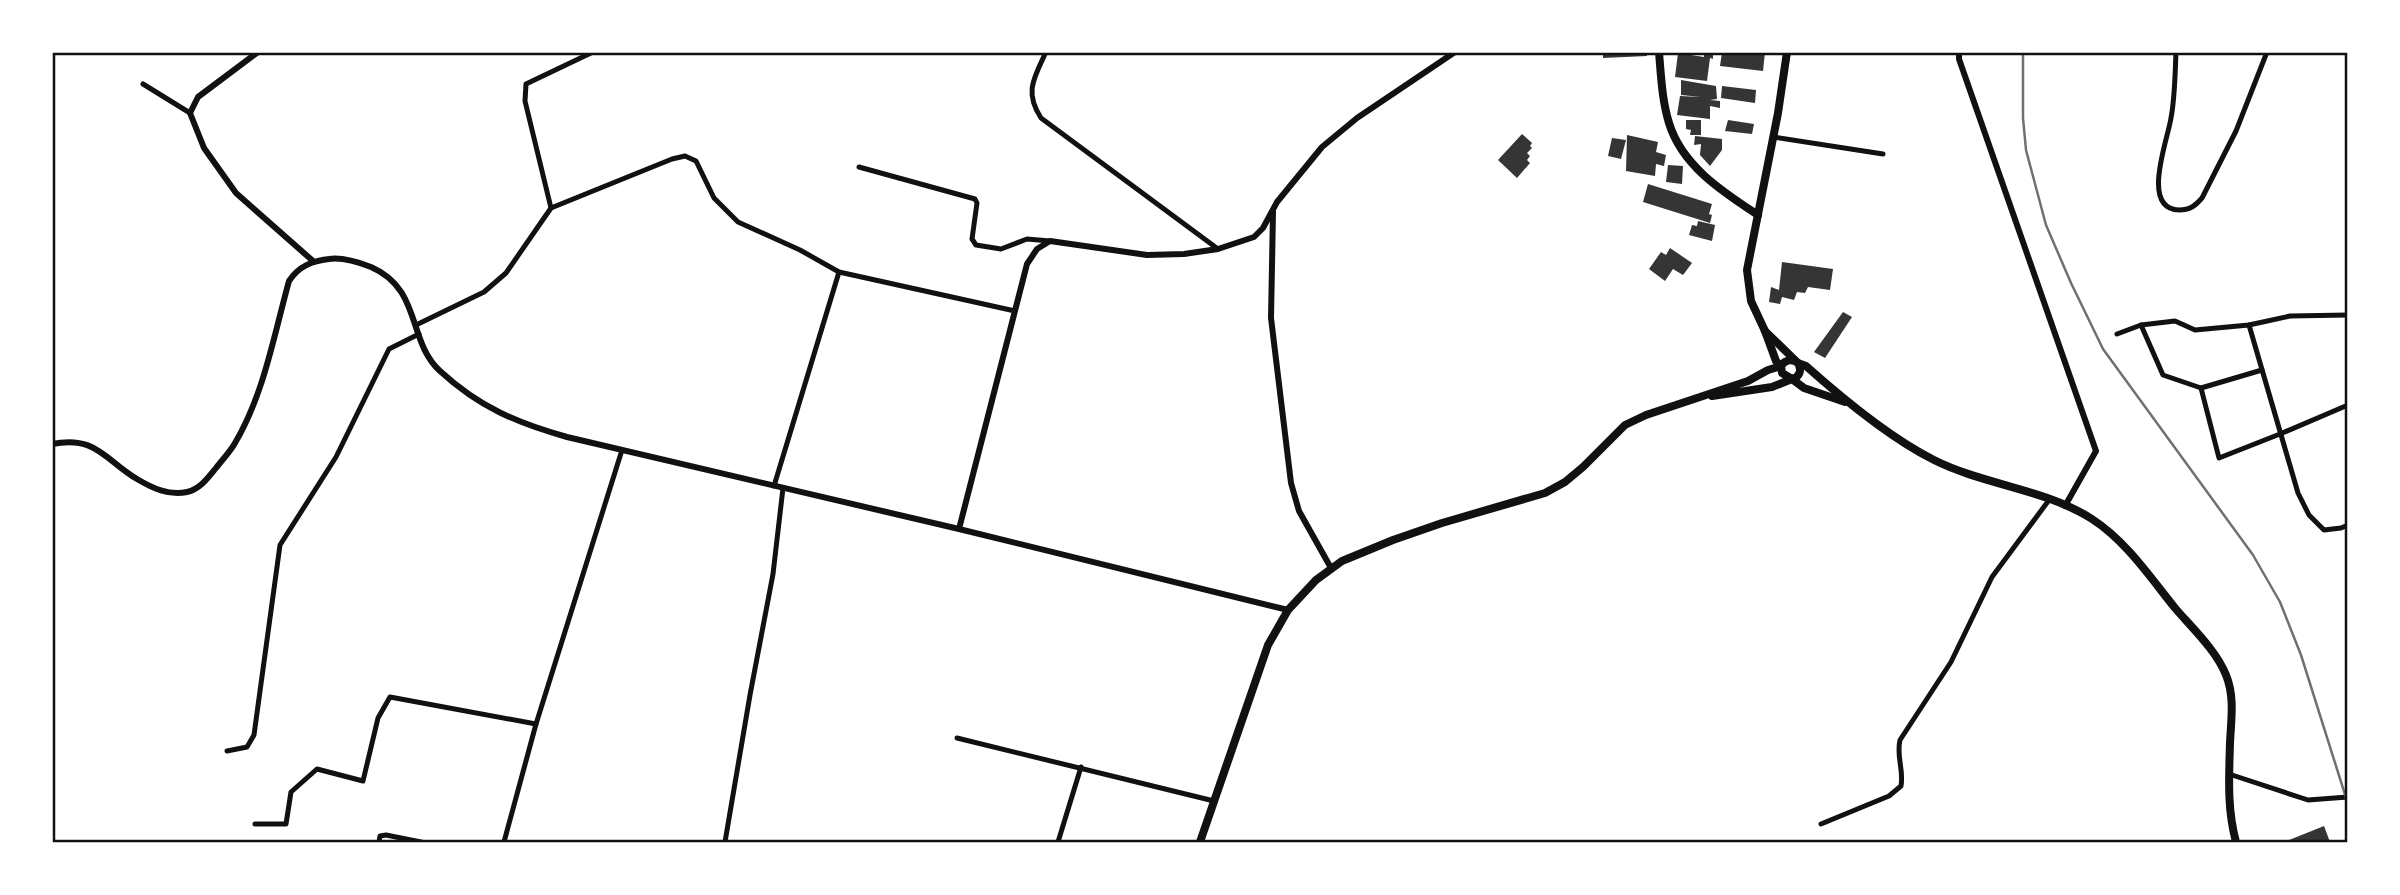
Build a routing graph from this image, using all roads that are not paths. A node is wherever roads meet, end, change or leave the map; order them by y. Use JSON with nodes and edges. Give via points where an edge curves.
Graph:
{"nodes":[{"id":1,"x":258,"y":52,"type":"edge"},
{"id":2,"x":593,"y":52,"type":"edge"},
{"id":3,"x":1046,"y":52,"type":"edge"},
{"id":4,"x":1455,"y":52,"type":"edge"},
{"id":5,"x":1659,"y":52,"type":"edge"},
{"id":6,"x":1787,"y":52,"type":"edge"},
{"id":7,"x":1959,"y":52,"type":"edge"},
{"id":8,"x":2176,"y":52,"type":"edge"},
{"id":9,"x":2267,"y":52,"type":"edge"},
{"id":10,"x":143,"y":83,"type":"dead end"},
{"id":11,"x":190,"y":113,"type":"junction"},
{"id":12,"x":1773,"y":137,"type":"junction"},
{"id":13,"x":1883,"y":154,"type":"dead end"},
{"id":14,"x":859,"y":167,"type":"dead end"},
{"id":15,"x":551,"y":208,"type":"junction"},
{"id":16,"x":1273,"y":210,"type":"junction"},
{"id":17,"x":1759,"y":215,"type":"junction"},
{"id":18,"x":1050,"y":241,"type":"junction"},
{"id":19,"x":1218,"y":249,"type":"junction"},
{"id":20,"x":313,"y":261,"type":"junction"},
{"id":21,"x":839,"y":272,"type":"junction"},
{"id":22,"x":1015,"y":311,"type":"junction"},
{"id":23,"x":2347,"y":315,"type":"edge"},
{"id":24,"x":416,"y":325,"type":"junction"},
{"id":25,"x":2141,"y":325,"type":"junction"},
{"id":26,"x":2249,"y":326,"type":"junction"},
{"id":27,"x":1765,"y":331,"type":"junction"},
{"id":28,"x":419,"y":334,"type":"junction"},
{"id":29,"x":2117,"y":334,"type":"dead end"},
{"id":30,"x":1798,"y":363,"type":"junction"},
{"id":31,"x":1781,"y":366,"type":"junction"},
{"id":32,"x":2262,"y":370,"type":"junction"},
{"id":33,"x":1792,"y":379,"type":"junction"},
{"id":34,"x":2201,"y":388,"type":"junction"},
{"id":35,"x":1695,"y":398,"type":"junction"},
{"id":36,"x":1851,"y":404,"type":"junction"},
{"id":37,"x":2347,"y":405,"type":"edge"},
{"id":38,"x":2280,"y":435,"type":"junction"},
{"id":39,"x":52,"y":436,"type":"edge"},
{"id":40,"x":56,"y":443,"type":"edge"},
{"id":41,"x":622,"y":450,"type":"junction"},
{"id":42,"x":774,"y":486,"type":"junction"},
{"id":43,"x":783,"y":488,"type":"junction"},
{"id":44,"x":2049,"y":500,"type":"junction"},
{"id":45,"x":2065,"y":506,"type":"junction"},
{"id":46,"x":2347,"y":525,"type":"edge"},
{"id":47,"x":959,"y":528,"type":"junction"},
{"id":48,"x":1331,"y":568,"type":"junction"},
{"id":49,"x":1288,"y":610,"type":"junction"},
{"id":50,"x":536,"y":724,"type":"junction"},
{"id":51,"x":957,"y":738,"type":"dead end"},
{"id":52,"x":226,"y":751,"type":"dead end"},
{"id":53,"x":1081,"y":767,"type":"junction"},
{"id":54,"x":2229,"y":774,"type":"junction"},
{"id":55,"x":2347,"y":797,"type":"edge"},
{"id":56,"x":1214,"y":801,"type":"junction"},
{"id":57,"x":255,"y":824,"type":"dead end"},
{"id":58,"x":1821,"y":824,"type":"dead end"},
{"id":59,"x":379,"y":842,"type":"edge"},
{"id":60,"x":421,"y":842,"type":"edge"},
{"id":61,"x":504,"y":842,"type":"edge"},
{"id":62,"x":725,"y":842,"type":"edge"},
{"id":63,"x":1058,"y":842,"type":"edge"},
{"id":64,"x":1200,"y":842,"type":"edge"},
{"id":65,"x":2236,"y":842,"type":"edge"}],
"edges":[{"from":1,"to":11,"type":"street","via":[[198,97]]},
{"from":2,"to":15,"type":"street","via":[[526,84],[525,101]]},
{"from":3,"to":19,"type":"street","via":[[1031,90],[1032,104],[1041,118]]},
{"from":4,"to":16,"type":"street","via":[[1331,140]]},
{"from":5,"to":17,"type":"main road","via":[[1666,112],[1676,140],[1720,191]]},
{"from":6,"to":12,"type":"main road"},
{"from":7,"to":45,"type":"street","via":[[2096,451]]},
{"from":8,"to":9,"type":"street","via":[[2172,117],[2158,178],[2161,200],[2175,210],[2195,206],[2202,198],[2236,131]]},
{"from":10,"to":11,"type":"street"},
{"from":11,"to":20,"type":"street","via":[[204,148],[236,193]]},
{"from":12,"to":13,"type":"street"},
{"from":12,"to":17,"type":"main road"},
{"from":14,"to":18,"type":"street","via":[[975,199],[972,239],[976,245],[1001,249],[1027,239]]},
{"from":15,"to":21,"type":"street","via":[[685,156],[696,161],[714,198],[738,222]]},
{"from":15,"to":24,"type":"street","via":[[506,273],[484,292]]},
{"from":16,"to":19,"type":"street","via":[[1254,237]]},
{"from":16,"to":48,"type":"street","via":[[1271,317],[1291,482],[1299,511]]},
{"from":17,"to":27,"type":"main road","via":[[1747,281]]},
{"from":18,"to":19,"type":"street","via":[[1147,255]]},
{"from":18,"to":22,"type":"street","via":[[1027,264]]},
{"from":20,"to":24,"type":"street","via":[[337,258],[380,271],[402,292]]},
{"from":20,"to":40,"type":"street","via":[[295,271],[289,281],[256,402],[234,445],[204,483],[190,492],[160,491],[135,478],[101,450],[76,441]]},
{"from":21,"to":22,"type":"street"},
{"from":21,"to":42,"type":"street"},
{"from":22,"to":47,"type":"street"},
{"from":23,"to":26,"type":"street","via":[[2290,316]]},
{"from":24,"to":28,"type":"street"},
{"from":25,"to":26,"type":"street","via":[[2175,321],[2196,330]]},
{"from":25,"to":29,"type":"street"},
{"from":25,"to":34,"type":"street","via":[[2162,375]]},
{"from":26,"to":32,"type":"street"},
{"from":27,"to":30,"type":"main road"},
{"from":27,"to":31,"type":"main road"},
{"from":28,"to":41,"type":"street","via":[[438,370],[483,405],[523,424]]},
{"from":28,"to":52,"type":"street","via":[[389,349],[336,457],[281,545],[254,734],[247,747]]},
{"from":30,"to":31,"type":"main road","via":[[1788,360]]},
{"from":30,"to":33,"type":"main road","via":[[1800,372]]},
{"from":30,"to":36,"type":"main road"},
{"from":31,"to":33,"type":"main road","via":[[1782,373]]},
{"from":31,"to":35,"type":"main road"},
{"from":32,"to":34,"type":"street"},
{"from":32,"to":38,"type":"street"},
{"from":33,"to":35,"type":"main road","via":[[1772,387]]},
{"from":33,"to":36,"type":"main road","via":[[1804,388]]},
{"from":34,"to":38,"type":"street","via":[[2219,458]]},
{"from":35,"to":48,"type":"main road","via":[[1625,425],[1583,467],[1545,493],[1405,535]]},
{"from":36,"to":44,"type":"main road","via":[[1932,459]]},
{"from":37,"to":38,"type":"street"},
{"from":38,"to":46,"type":"street","via":[[2309,515],[2324,530]]},
{"from":39,"to":40,"type":"street"},
{"from":41,"to":42,"type":"street"},
{"from":41,"to":50,"type":"street"},
{"from":42,"to":43,"type":"street"},
{"from":43,"to":47,"type":"street"},
{"from":43,"to":62,"type":"street","via":[[773,574]]},
{"from":44,"to":45,"type":"main road"},
{"from":44,"to":58,"type":"street","via":[[1992,577],[1951,662],[1900,740],[1901,786],[1889,796]]},
{"from":45,"to":54,"type":"main road","via":[[2095,520],[2122,543],[2222,667],[2232,697]]},
{"from":47,"to":49,"type":"street"},
{"from":48,"to":49,"type":"main road"},
{"from":49,"to":56,"type":"main road","via":[[1259,667]]},
{"from":50,"to":57,"type":"street","via":[[390,697],[378,718],[363,781],[317,769],[291,792],[286,824]]},
{"from":50,"to":61,"type":"street"},
{"from":51,"to":53,"type":"street"},
{"from":53,"to":56,"type":"street"},
{"from":53,"to":63,"type":"street"},
{"from":54,"to":55,"type":"street","via":[[2308,800]]},
{"from":54,"to":65,"type":"main road"},
{"from":56,"to":64,"type":"main road"},
{"from":59,"to":60,"type":"street","via":[[380,836],[386,835]]}]}
